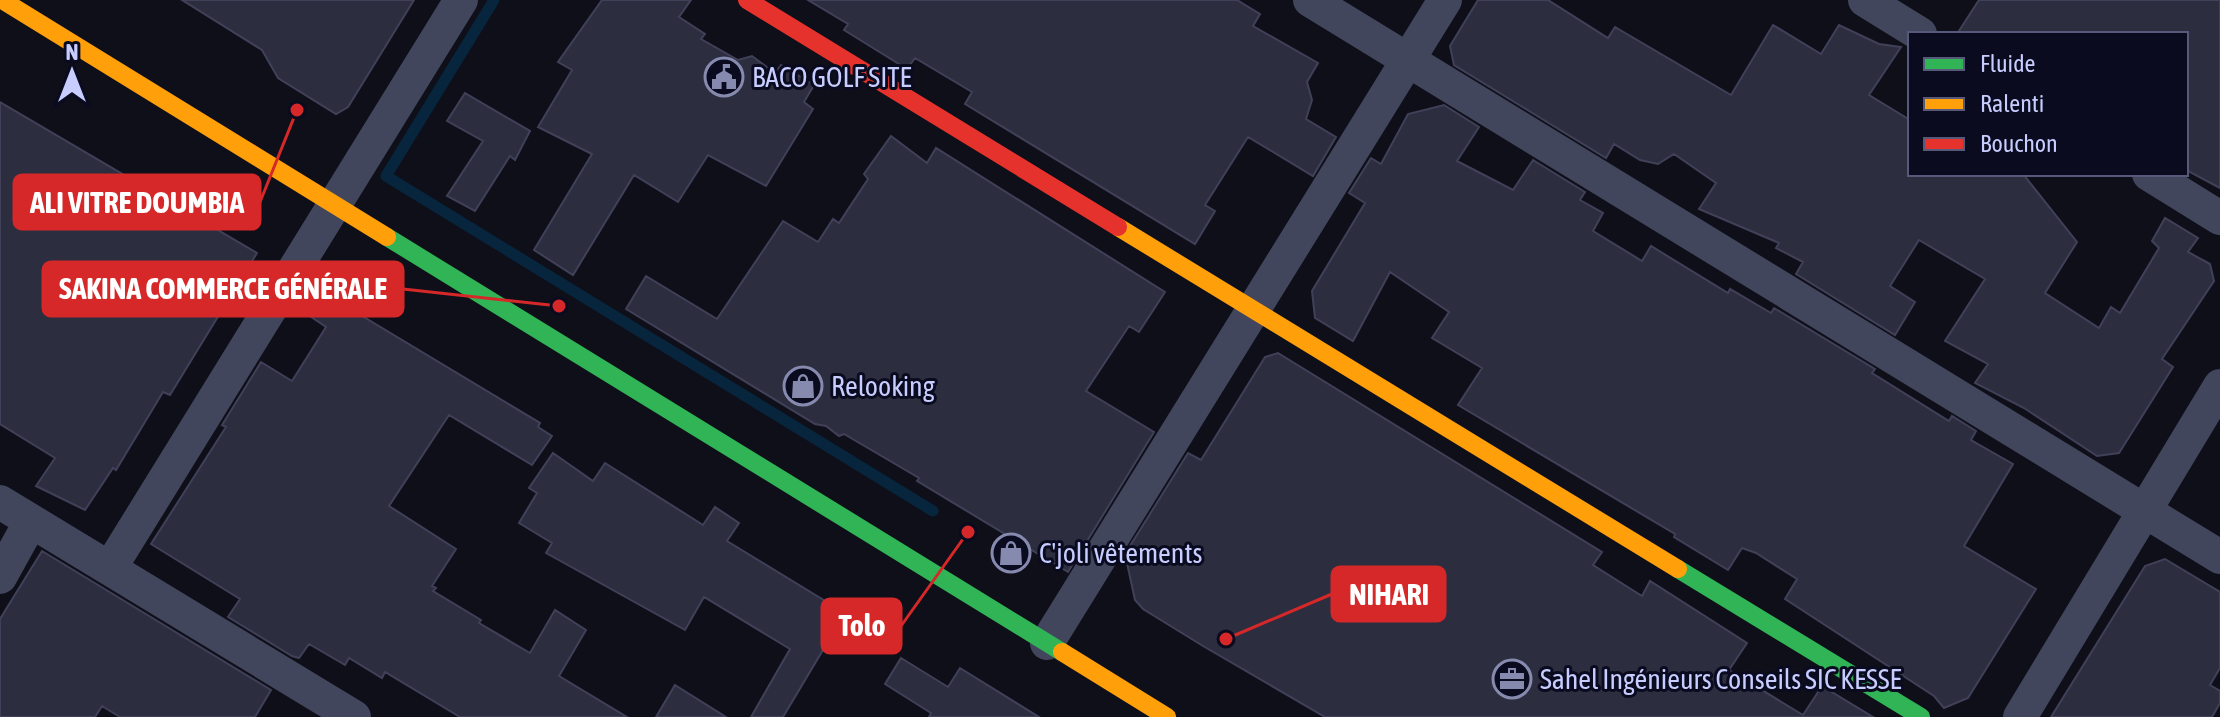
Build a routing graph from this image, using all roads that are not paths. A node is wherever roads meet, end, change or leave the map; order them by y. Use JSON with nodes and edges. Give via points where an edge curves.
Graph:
{"nodes":[{"id":1,"x":2,"y":0,"type":"edge"},
{"id":2,"x":461,"y":0,"type":"edge"},
{"id":3,"x":747,"y":0,"type":"edge"},
{"id":4,"x":1310,"y":0,"type":"edge"},
{"id":5,"x":1445,"y":0,"type":"edge"},
{"id":6,"x":1865,"y":0,"type":"edge"},
{"id":7,"x":1917,"y":32,"type":"edge"},
{"id":8,"x":1408,"y":60,"type":"junction"},
{"id":9,"x":2152,"y":176,"type":"edge"},
{"id":10,"x":334,"y":206,"type":"junction"},
{"id":11,"x":2220,"y":218,"type":"edge"},
{"id":12,"x":1254,"y":310,"type":"junction"},
{"id":13,"x":2220,"y":386,"type":"edge"},
{"id":14,"x":0,"y":502,"type":"edge"},
{"id":15,"x":2145,"y":511,"type":"junction"},
{"id":16,"x":31,"y":521,"type":"junction"},
{"id":17,"x":2220,"y":557,"type":"edge"},
{"id":18,"x":110,"y":568,"type":"junction"},
{"id":19,"x":0,"y":577,"type":"edge"},
{"id":20,"x":1047,"y":643,"type":"junction"},
{"id":21,"x":312,"y":706,"type":"edge"},
{"id":22,"x":1130,"y":708,"type":"edge"},
{"id":23,"x":354,"y":717,"type":"edge"},
{"id":24,"x":1167,"y":717,"type":"edge"},
{"id":25,"x":1921,"y":717,"type":"edge"},
{"id":26,"x":2020,"y":717,"type":"edge"}],
"edges":[{"from":1,"to":10,"type":"main road"},
{"from":2,"to":10,"type":"street"},
{"from":3,"to":12,"type":"main road"},
{"from":4,"to":8,"type":"street"},
{"from":5,"to":8,"type":"street"},
{"from":6,"to":7,"type":"street"},
{"from":8,"to":12,"type":"street"},
{"from":8,"to":15,"type":"street"},
{"from":9,"to":11,"type":"street"},
{"from":10,"to":18,"type":"street"},
{"from":10,"to":20,"type":"main road"},
{"from":12,"to":20,"type":"street"},
{"from":12,"to":25,"type":"main road"},
{"from":13,"to":15,"type":"street"},
{"from":14,"to":16,"type":"street"},
{"from":15,"to":17,"type":"street"},
{"from":15,"to":26,"type":"street"},
{"from":16,"to":18,"type":"street"},
{"from":16,"to":19,"type":"street"},
{"from":18,"to":21,"type":"street"},
{"from":20,"to":22,"type":"main road"},
{"from":21,"to":23,"type":"street"},
{"from":22,"to":24,"type":"main road"}]}
